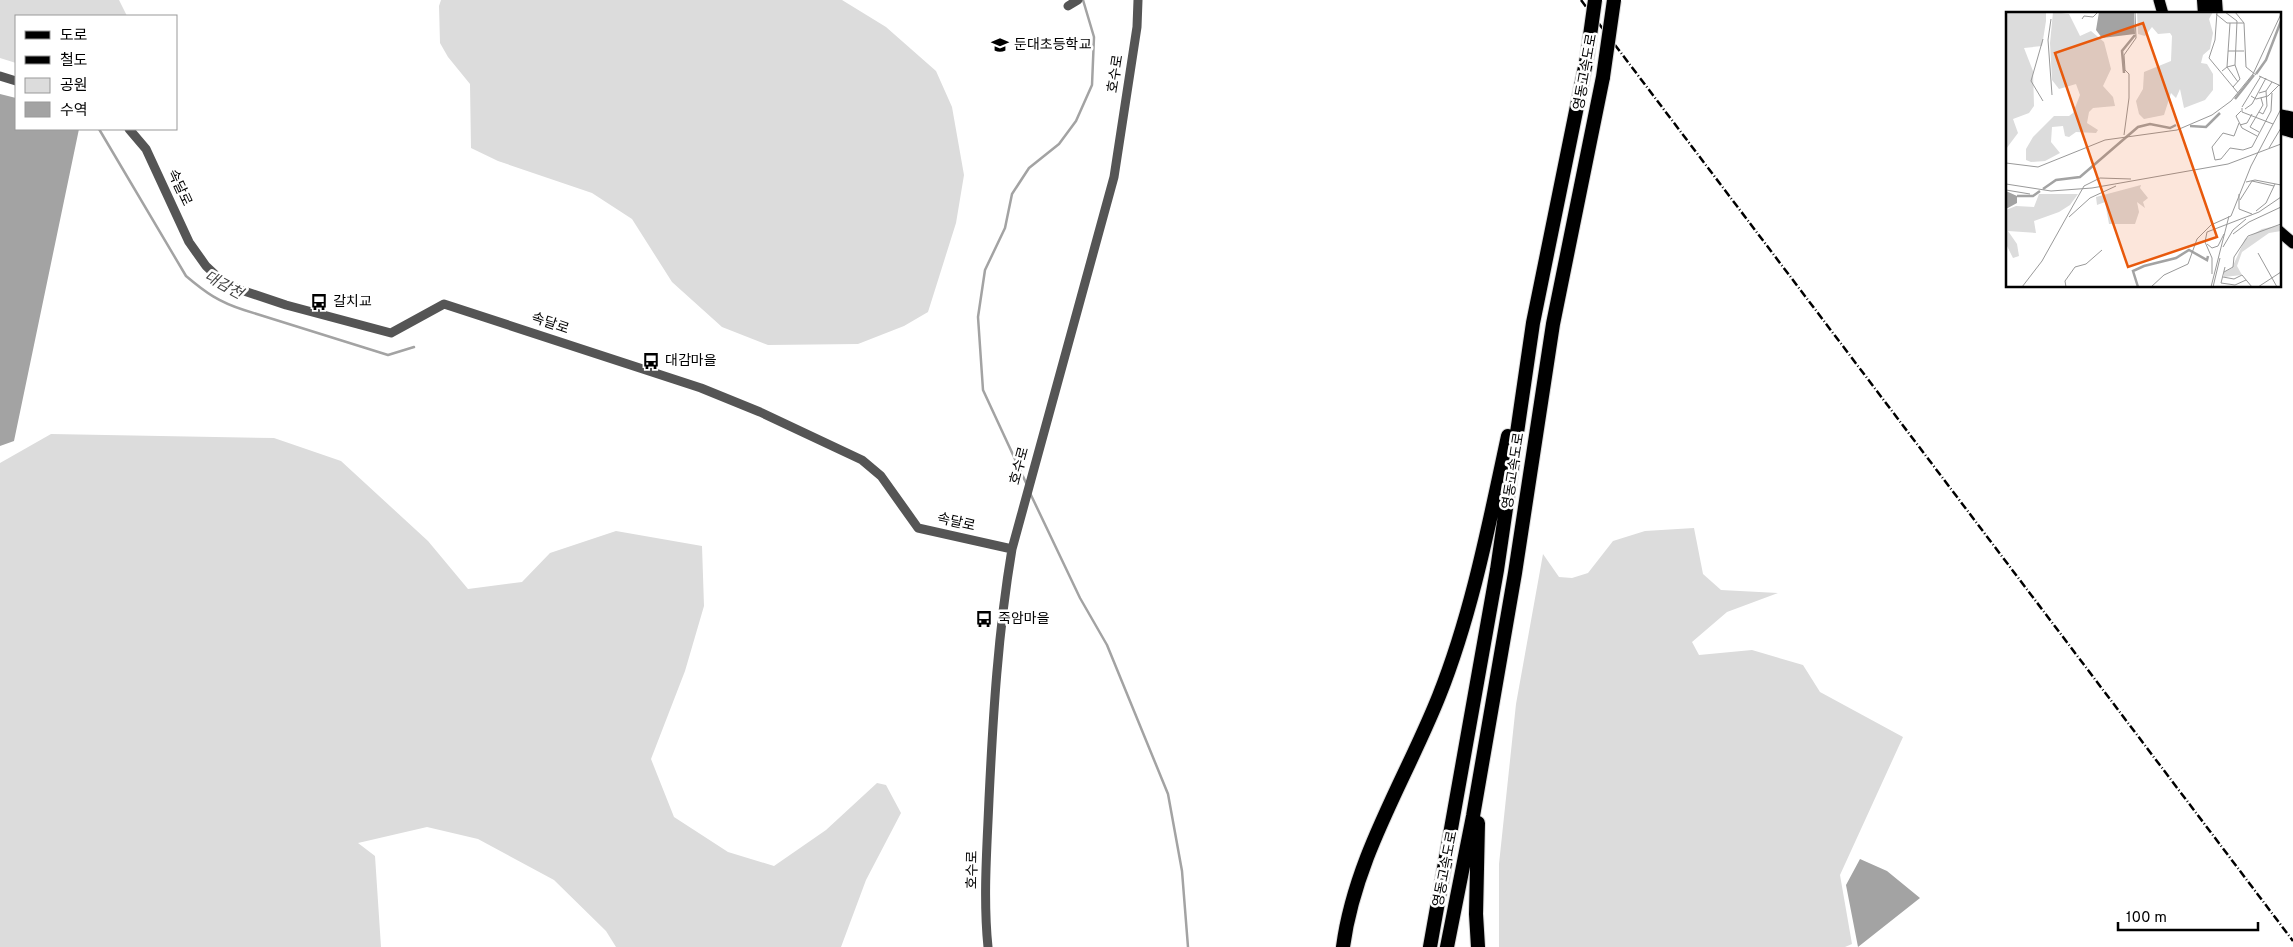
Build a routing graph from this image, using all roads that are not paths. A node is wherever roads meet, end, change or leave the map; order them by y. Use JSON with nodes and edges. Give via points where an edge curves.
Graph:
{"nodes":[{"id":1,"x":1078,"y":0,"type":"edge"},
{"id":2,"x":1138,"y":0,"type":"edge"},
{"id":3,"x":1595,"y":0,"type":"edge"},
{"id":4,"x":1614,"y":0,"type":"edge"},
{"id":5,"x":1068,"y":6,"type":"dead end"},
{"id":6,"x":0,"y":76,"type":"edge"},
{"id":7,"x":15,"y":81,"type":"edge"},
{"id":8,"x":2280,"y":116,"type":"edge"},
{"id":9,"x":2293,"y":119,"type":"edge"},
{"id":10,"x":2280,"y":127,"type":"edge"},
{"id":11,"x":130,"y":130,"type":"edge"},
{"id":12,"x":2293,"y":131,"type":"edge"},
{"id":13,"x":2280,"y":232,"type":"edge"},
{"id":14,"x":2293,"y":243,"type":"edge"},
{"id":15,"x":1533,"y":323,"type":"junction"},
{"id":16,"x":1012,"y":549,"type":"junction"},
{"id":17,"x":1480,"y":777,"type":"junction"},
{"id":18,"x":988,"y":947,"type":"edge"},
{"id":19,"x":1343,"y":947,"type":"edge"},
{"id":20,"x":1430,"y":947,"type":"edge"},
{"id":21,"x":1446,"y":947,"type":"edge"},
{"id":22,"x":1478,"y":947,"type":"edge"}],
"edges":[{"from":1,"to":5,"type":"street"},
{"from":2,"to":16,"type":"street","name":"호수로","via":[[1137,27],[1114,177]]},
{"from":3,"to":15,"type":"highway","name":"영동고속도로","bridge":true,"via":[[1587,57]]},
{"from":4,"to":17,"type":"highway","name":"영동고속도로","bridge":true,"via":[[1603,77],[1553,324]]},
{"from":6,"to":7,"type":"street"},
{"from":8,"to":9,"type":"highway"},
{"from":10,"to":12,"type":"highway"},
{"from":11,"to":16,"type":"street","name":"속달로","via":[[146,149],[189,242],[206,266],[224,282],[286,305],[391,333],[444,304],[671,377],[760,412],[862,460],[881,476],[918,528]]},
{"from":13,"to":14,"type":"main road"},
{"from":15,"to":19,"type":"highway","via":[[1487,534],[1456,647],[1427,726],[1359,880]]},
{"from":15,"to":20,"type":"highway","name":"영동고속도로","via":[[1497,570]]},
{"from":16,"to":18,"type":"street","name":"호수로","via":[[1002,606],[991,754],[986,875]]},
{"from":17,"to":21,"type":"highway","name":"영동고속도로"},
{"from":17,"to":22,"type":"highway"}]}
